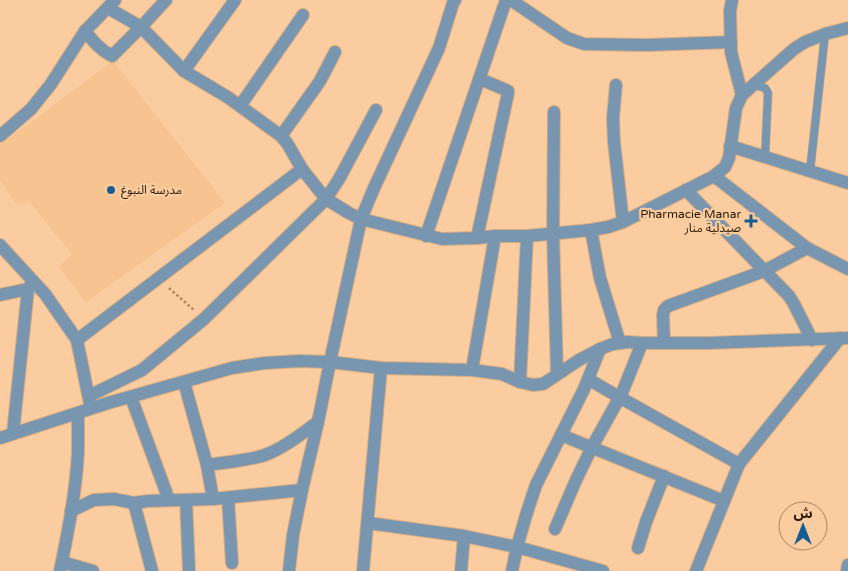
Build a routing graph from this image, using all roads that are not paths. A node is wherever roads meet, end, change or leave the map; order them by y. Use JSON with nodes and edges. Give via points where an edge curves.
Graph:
{"nodes":[{"id":1,"x":166,"y":0,"type":"edge"},
{"id":2,"x":235,"y":0,"type":"edge"},
{"id":3,"x":455,"y":0,"type":"edge"},
{"id":4,"x":506,"y":0,"type":"edge"},
{"id":5,"x":510,"y":0,"type":"edge"},
{"id":6,"x":732,"y":0,"type":"edge"},
{"id":7,"x":112,"y":4,"type":"edge"},
{"id":8,"x":302,"y":15,"type":"dead end"},
{"id":9,"x":141,"y":28,"type":"junction"},
{"id":10,"x":848,"y":28,"type":"edge"},
{"id":11,"x":85,"y":31,"type":"junction"},
{"id":12,"x":825,"y":34,"type":"junction"},
{"id":13,"x":731,"y":42,"type":"junction"},
{"id":14,"x":335,"y":52,"type":"dead end"},
{"id":15,"x":184,"y":71,"type":"junction"},
{"id":16,"x":480,"y":79,"type":"junction"},
{"id":17,"x":616,"y":85,"type":"dead end"},
{"id":18,"x":754,"y":85,"type":"junction"},
{"id":19,"x":742,"y":95,"type":"junction"},
{"id":20,"x":240,"y":106,"type":"junction"},
{"id":21,"x":376,"y":110,"type":"dead end"},
{"id":22,"x":554,"y":112,"type":"dead end"},
{"id":23,"x":0,"y":136,"type":"edge"},
{"id":24,"x":281,"y":136,"type":"junction"},
{"id":25,"x":730,"y":146,"type":"junction"},
{"id":26,"x":765,"y":157,"type":"junction"},
{"id":27,"x":302,"y":169,"type":"junction"},
{"id":28,"x":810,"y":171,"type":"junction"},
{"id":29,"x":714,"y":176,"type":"junction"},
{"id":30,"x":848,"y":183,"type":"edge"},
{"id":31,"x":686,"y":190,"type":"junction"},
{"id":32,"x":326,"y":199,"type":"junction"},
{"id":33,"x":361,"y":219,"type":"junction"},
{"id":34,"x":623,"y":222,"type":"junction"},
{"id":35,"x":591,"y":230,"type":"junction"},
{"id":36,"x":553,"y":233,"type":"junction"},
{"id":37,"x":426,"y":236,"type":"junction"},
{"id":38,"x":495,"y":236,"type":"junction"},
{"id":39,"x":528,"y":236,"type":"junction"},
{"id":40,"x":477,"y":238,"type":"junction"},
{"id":41,"x":0,"y":245,"type":"edge"},
{"id":42,"x":807,"y":248,"type":"junction"},
{"id":43,"x":848,"y":269,"type":"edge"},
{"id":44,"x":764,"y":271,"type":"junction"},
{"id":45,"x":30,"y":285,"type":"junction"},
{"id":46,"x":0,"y":295,"type":"edge"},
{"id":47,"x":844,"y":338,"type":"edge"},
{"id":48,"x":77,"y":340,"type":"junction"},
{"id":49,"x":812,"y":340,"type":"junction"},
{"id":50,"x":620,"y":343,"type":"junction"},
{"id":51,"x":642,"y":343,"type":"junction"},
{"id":52,"x":664,"y":343,"type":"junction"},
{"id":53,"x":600,"y":349,"type":"junction"},
{"id":54,"x":330,"y":362,"type":"junction"},
{"id":55,"x":381,"y":368,"type":"junction"},
{"id":56,"x":472,"y":370,"type":"junction"},
{"id":57,"x":557,"y":374,"type":"junction"},
{"id":58,"x":588,"y":379,"type":"junction"},
{"id":59,"x":184,"y":382,"type":"junction"},
{"id":60,"x":520,"y":382,"type":"junction"},
{"id":61,"x":88,"y":396,"type":"junction"},
{"id":62,"x":130,"y":397,"type":"junction"},
{"id":63,"x":619,"y":397,"type":"junction"},
{"id":64,"x":91,"y":409,"type":"junction"},
{"id":65,"x":78,"y":414,"type":"junction"},
{"id":66,"x":318,"y":422,"type":"junction"},
{"id":67,"x":13,"y":433,"type":"junction"},
{"id":68,"x":561,"y":435,"type":"junction"},
{"id":69,"x":0,"y":438,"type":"edge"},
{"id":70,"x":592,"y":447,"type":"junction"},
{"id":71,"x":739,"y":464,"type":"junction"},
{"id":72,"x":207,"y":465,"type":"junction"},
{"id":73,"x":664,"y":476,"type":"junction"},
{"id":74,"x":302,"y":490,"type":"junction"},
{"id":75,"x":228,"y":498,"type":"junction"},
{"id":76,"x":213,"y":499,"type":"junction"},
{"id":77,"x":169,"y":500,"type":"junction"},
{"id":78,"x":186,"y":500,"type":"junction"},
{"id":79,"x":724,"y":501,"type":"junction"},
{"id":80,"x":134,"y":503,"type":"junction"},
{"id":81,"x":71,"y":511,"type":"junction"},
{"id":82,"x":368,"y":524,"type":"junction"},
{"id":83,"x":555,"y":529,"type":"dead end"},
{"id":84,"x":464,"y":536,"type":"junction"},
{"id":85,"x":517,"y":547,"type":"junction"},
{"id":86,"x":638,"y":548,"type":"dead end"},
{"id":87,"x":232,"y":563,"type":"dead end"},
{"id":88,"x":848,"y":565,"type":"edge"},
{"id":89,"x":61,"y":566,"type":"edge"},
{"id":90,"x":93,"y":571,"type":"edge"},
{"id":91,"x":152,"y":571,"type":"edge"},
{"id":92,"x":189,"y":571,"type":"edge"},
{"id":93,"x":289,"y":571,"type":"edge"},
{"id":94,"x":363,"y":571,"type":"edge"},
{"id":95,"x":461,"y":571,"type":"edge"},
{"id":96,"x":512,"y":571,"type":"edge"},
{"id":97,"x":603,"y":571,"type":"edge"},
{"id":98,"x":696,"y":571,"type":"edge"},
{"id":99,"x":847,"y":571,"type":"edge"}],
"edges":[{"from":1,"to":9,"type":"street"},
{"from":2,"to":15,"type":"street"},
{"from":3,"to":33,"type":"street","via":[[439,48]]},
{"from":4,"to":16,"type":"street"},
{"from":5,"to":13,"type":"street","via":[[567,38],[584,44]]},
{"from":6,"to":13,"type":"street"},
{"from":7,"to":9,"type":"street"},
{"from":7,"to":11,"type":"street"},
{"from":8,"to":20,"type":"street"},
{"from":9,"to":11,"type":"street","via":[[112,56]]},
{"from":9,"to":15,"type":"street"},
{"from":10,"to":12,"type":"street"},
{"from":11,"to":23,"type":"street","via":[[31,109]]},
{"from":12,"to":18,"type":"street","via":[[794,49]]},
{"from":12,"to":28,"type":"lane"},
{"from":13,"to":19,"type":"street"},
{"from":14,"to":24,"type":"street","via":[[320,81]]},
{"from":15,"to":20,"type":"street"},
{"from":16,"to":37,"type":"street"},
{"from":16,"to":40,"type":"street","via":[[508,93]]},
{"from":17,"to":34,"type":"street","via":[[614,142]]},
{"from":18,"to":19,"type":"street"},
{"from":18,"to":26,"type":"lane","via":[[765,88],[768,93]]},
{"from":19,"to":25,"type":"street","via":[[736,108]]},
{"from":20,"to":24,"type":"street"},
{"from":21,"to":32,"type":"street"},
{"from":22,"to":36,"type":"street"},
{"from":24,"to":27,"type":"street"},
{"from":25,"to":26,"type":"street"},
{"from":25,"to":29,"type":"street","via":[[726,167]]},
{"from":26,"to":28,"type":"street"},
{"from":27,"to":32,"type":"street"},
{"from":27,"to":48,"type":"street"},
{"from":28,"to":30,"type":"street"},
{"from":29,"to":31,"type":"street"},
{"from":29,"to":42,"type":"street"},
{"from":31,"to":34,"type":"street"},
{"from":31,"to":44,"type":"street"},
{"from":32,"to":33,"type":"street"},
{"from":32,"to":61,"type":"street","via":[[204,319],[142,370]]},
{"from":33,"to":37,"type":"street"},
{"from":33,"to":54,"type":"street"},
{"from":34,"to":35,"type":"street"},
{"from":35,"to":36,"type":"street"},
{"from":35,"to":50,"type":"street","via":[[600,278]]},
{"from":36,"to":39,"type":"street"},
{"from":36,"to":57,"type":"street"},
{"from":37,"to":40,"type":"street"},
{"from":38,"to":39,"type":"street"},
{"from":38,"to":40,"type":"street"},
{"from":38,"to":56,"type":"street"},
{"from":39,"to":60,"type":"street"},
{"from":41,"to":45,"type":"street"},
{"from":42,"to":43,"type":"street"},
{"from":42,"to":44,"type":"street"},
{"from":44,"to":49,"type":"street","via":[[789,296]]},
{"from":44,"to":52,"type":"street","via":[[668,306],[663,315]]},
{"from":45,"to":46,"type":"street"},
{"from":45,"to":48,"type":"street","via":[[45,294]]},
{"from":45,"to":67,"type":"street"},
{"from":47,"to":49,"type":"street"},
{"from":47,"to":71,"type":"street"},
{"from":48,"to":61,"type":"street"},
{"from":49,"to":52,"type":"street"},
{"from":50,"to":51,"type":"street"},
{"from":50,"to":53,"type":"street"},
{"from":51,"to":52,"type":"street"},
{"from":51,"to":63,"type":"street"},
{"from":53,"to":57,"type":"street"},
{"from":53,"to":58,"type":"street"},
{"from":54,"to":55,"type":"street"},
{"from":54,"to":59,"type":"street","via":[[265,363],[232,368]]},
{"from":54,"to":66,"type":"street"},
{"from":55,"to":56,"type":"street"},
{"from":55,"to":82,"type":"street"},
{"from":56,"to":60,"type":"street","via":[[502,374]]},
{"from":57,"to":60,"type":"street","via":[[543,384]]},
{"from":58,"to":63,"type":"street"},
{"from":58,"to":68,"type":"street"},
{"from":59,"to":62,"type":"street"},
{"from":59,"to":72,"type":"street"},
{"from":61,"to":64,"type":"street"},
{"from":62,"to":64,"type":"street"},
{"from":62,"to":77,"type":"street"},
{"from":63,"to":70,"type":"street"},
{"from":63,"to":71,"type":"street"},
{"from":64,"to":65,"type":"street"},
{"from":65,"to":67,"type":"street"},
{"from":65,"to":81,"type":"street","via":[[78,453]]},
{"from":66,"to":72,"type":"street","via":[[264,455]]},
{"from":66,"to":74,"type":"street"},
{"from":67,"to":69,"type":"street"},
{"from":68,"to":70,"type":"street"},
{"from":68,"to":85,"type":"street","via":[[536,485]]},
{"from":70,"to":73,"type":"street"},
{"from":70,"to":83,"type":"street"},
{"from":71,"to":79,"type":"street"},
{"from":72,"to":76,"type":"street"},
{"from":73,"to":79,"type":"street"},
{"from":73,"to":86,"type":"street"},
{"from":74,"to":75,"type":"street"},
{"from":74,"to":93,"type":"street"},
{"from":75,"to":76,"type":"street"},
{"from":75,"to":87,"type":"street"},
{"from":76,"to":78,"type":"street"},
{"from":77,"to":78,"type":"street"},
{"from":77,"to":80,"type":"street"},
{"from":78,"to":92,"type":"street"},
{"from":79,"to":98,"type":"street"},
{"from":80,"to":81,"type":"street","via":[[114,498],[94,500]]},
{"from":80,"to":91,"type":"street"},
{"from":81,"to":89,"type":"street"},
{"from":82,"to":84,"type":"street"},
{"from":82,"to":94,"type":"street"},
{"from":84,"to":85,"type":"street"},
{"from":84,"to":95,"type":"street"},
{"from":85,"to":96,"type":"street"},
{"from":85,"to":97,"type":"street"},
{"from":88,"to":99,"type":"street"},
{"from":89,"to":90,"type":"street"}]}
